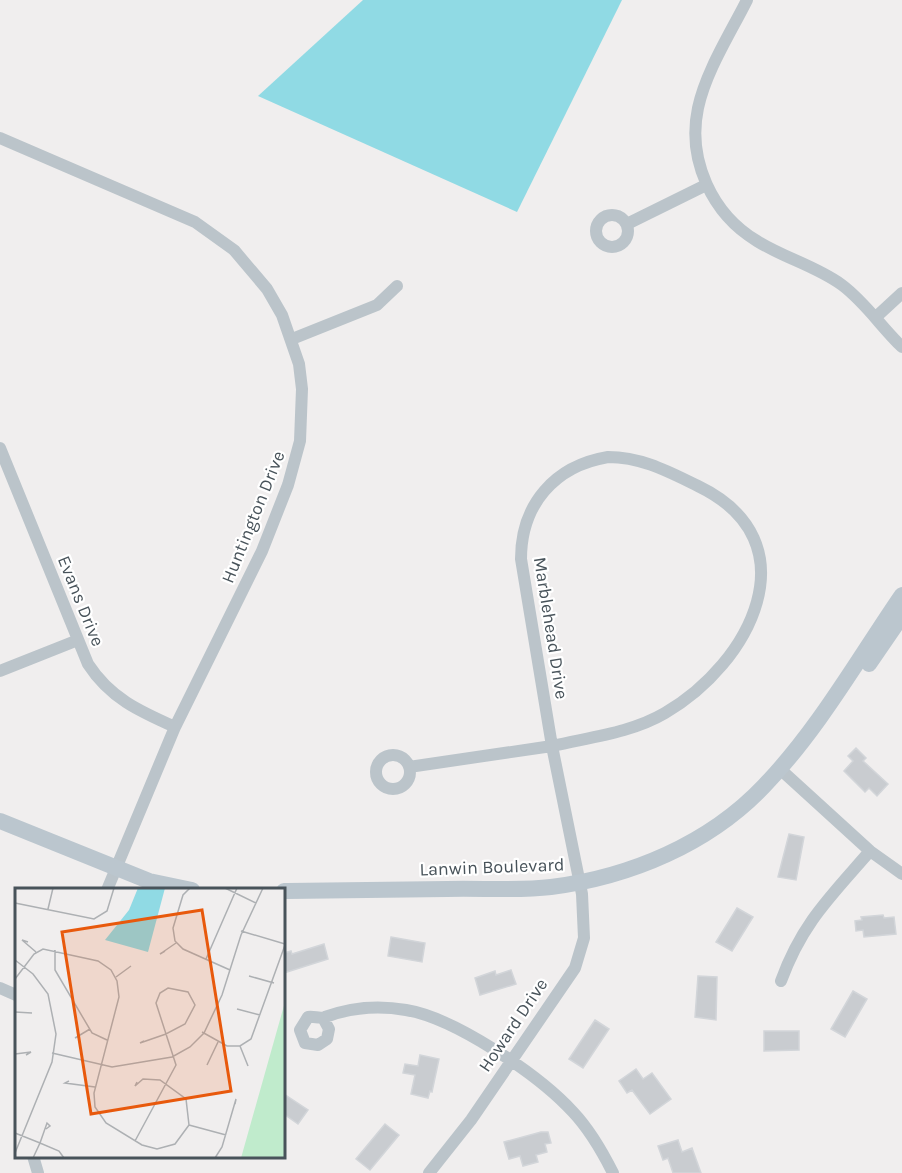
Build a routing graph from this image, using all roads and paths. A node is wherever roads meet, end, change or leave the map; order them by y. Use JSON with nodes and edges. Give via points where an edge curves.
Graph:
{"nodes":[{"id":1,"x":747,"y":0,"type":"edge"},
{"id":2,"x":0,"y":138,"type":"edge"},
{"id":3,"x":706,"y":185,"type":"junction"},
{"id":4,"x":627,"y":224,"type":"dead end"},
{"id":5,"x":397,"y":286,"type":"dead end"},
{"id":6,"x":902,"y":293,"type":"edge"},
{"id":7,"x":876,"y":317,"type":"junction"},
{"id":8,"x":292,"y":339,"type":"junction"},
{"id":9,"x":902,"y":347,"type":"edge"},
{"id":10,"x":0,"y":448,"type":"edge"},
{"id":11,"x":902,"y":595,"type":"edge"},
{"id":12,"x":902,"y":616,"type":"edge"},
{"id":13,"x":78,"y":640,"type":"junction"},
{"id":14,"x":0,"y":676,"type":"edge"},
{"id":15,"x":175,"y":727,"type":"junction"},
{"id":16,"x":552,"y":746,"type":"junction"},
{"id":17,"x":409,"y":767,"type":"dead end"},
{"id":18,"x":784,"y":773,"type":"junction"},
{"id":19,"x":0,"y":821,"type":"edge"},
{"id":20,"x":0,"y":832,"type":"edge"},
{"id":21,"x":870,"y":851,"type":"junction"},
{"id":22,"x":902,"y":874,"type":"edge"},
{"id":23,"x":111,"y":879,"type":"edge"},
{"id":24,"x":136,"y":888,"type":"edge"},
{"id":25,"x":182,"y":888,"type":"edge"},
{"id":26,"x":581,"y":888,"type":"junction"},
{"id":27,"x":285,"y":891,"type":"edge"},
{"id":28,"x":285,"y":901,"type":"edge"},
{"id":29,"x":781,"y":981,"type":"dead end"},
{"id":30,"x":0,"y":988,"type":"edge"},
{"id":31,"x":15,"y":995,"type":"edge"},
{"id":32,"x":323,"y":1018,"type":"dead end"},
{"id":33,"x":509,"y":1061,"type":"junction"},
{"id":34,"x":34,"y":1158,"type":"edge"},
{"id":35,"x":38,"y":1173,"type":"edge"},
{"id":36,"x":429,"y":1173,"type":"edge"},
{"id":37,"x":613,"y":1173,"type":"edge"}],
"edges":[{"from":1,"to":3,"type":"street","via":[[704,87],[698,108],[696,147]]},
{"from":2,"to":8,"type":"street","name":"Huntington Drive","via":[[195,222],[213,234],[252,269],[267,289]]},
{"from":3,"to":4,"type":"street"},
{"from":3,"to":7,"type":"street","via":[[727,217],[742,231],[823,273]]},
{"from":5,"to":8,"type":"street","via":[[377,305]]},
{"from":6,"to":7,"type":"street"},
{"from":7,"to":9,"type":"street"},
{"from":8,"to":15,"type":"street","name":"Huntington Drive","via":[[303,406],[295,466],[262,551]]},
{"from":10,"to":13,"type":"street","name":"Evans Drive"},
{"from":11,"to":18,"type":"street","name":"Lanwin Boulevard"},
{"from":12,"to":18,"type":"street","name":"Lanwin Boulevard"},
{"from":13,"to":14,"type":"street"},
{"from":13,"to":15,"type":"street","name":"Evans Drive","via":[[88,664],[107,690],[134,709]]},
{"from":15,"to":23,"type":"street","name":"Huntington Drive"},
{"from":16,"to":16,"type":"street","name":"Marblehead Drive","via":[[521,559],[525,525],[539,495],[573,467],[615,457],[653,464],[717,495],[748,527],[761,560],[761,591],[751,623],[718,670],[672,709],[627,729]]},
{"from":16,"to":17,"type":"street"},
{"from":16,"to":26,"type":"street","name":"Marblehead Drive"},
{"from":18,"to":21,"type":"street"},
{"from":18,"to":26,"type":"street","name":"Lanwin Boulevard","via":[[749,815],[689,855],[655,871]]},
{"from":19,"to":23,"type":"street"},
{"from":20,"to":23,"type":"street"},
{"from":21,"to":22,"type":"street"},
{"from":21,"to":29,"type":"street","via":[[811,919],[791,953]]},
{"from":23,"to":24,"type":"street"},
{"from":23,"to":25,"type":"street"},
{"from":26,"to":27,"type":"street","name":"Lanwin Boulevard"},
{"from":26,"to":28,"type":"street","name":"Lanwin Boulevard","via":[[544,898]]},
{"from":26,"to":33,"type":"street","name":"Howard Drive","via":[[584,938],[578,960]]},
{"from":30,"to":31,"type":"street"},
{"from":32,"to":33,"type":"street","via":[[364,1007],[407,1010],[448,1023]]},
{"from":33,"to":36,"type":"street","name":"Howard Drive","via":[[471,1120]]},
{"from":33,"to":37,"type":"street","via":[[573,1112],[603,1152]]},
{"from":34,"to":35,"type":"street"}]}
